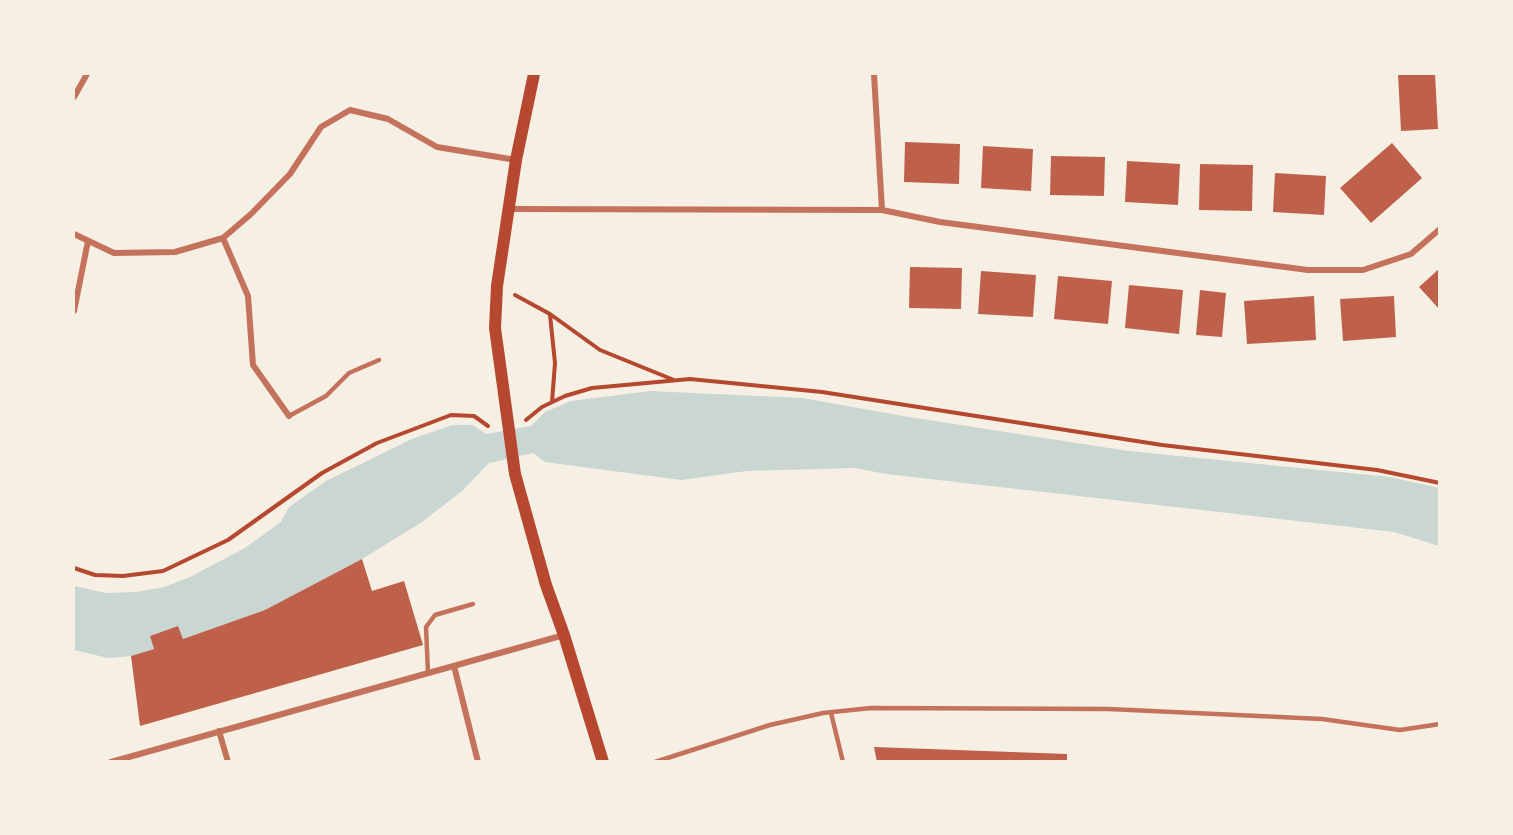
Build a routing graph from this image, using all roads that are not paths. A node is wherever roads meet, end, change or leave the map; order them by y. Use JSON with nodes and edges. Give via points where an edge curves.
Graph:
{"nodes":[{"id":1,"x":87,"y":74,"type":"edge"},
{"id":2,"x":534,"y":74,"type":"edge"},
{"id":3,"x":874,"y":74,"type":"edge"},
{"id":4,"x":74,"y":97,"type":"edge"},
{"id":5,"x":516,"y":160,"type":"junction"},
{"id":6,"x":509,"y":209,"type":"junction"},
{"id":7,"x":882,"y":210,"type":"junction"},
{"id":8,"x":1440,"y":229,"type":"edge"},
{"id":9,"x":74,"y":234,"type":"edge"},
{"id":10,"x":223,"y":238,"type":"junction"},
{"id":11,"x":88,"y":241,"type":"junction"},
{"id":12,"x":74,"y":311,"type":"edge"},
{"id":13,"x":379,"y":360,"type":"dead end"},
{"id":14,"x":289,"y":416,"type":"joint"},
{"id":15,"x":473,"y":604,"type":"dead end"},
{"id":16,"x":564,"y":635,"type":"junction"},
{"id":17,"x":454,"y":666,"type":"junction"},
{"id":18,"x":428,"y":673,"type":"junction"},
{"id":19,"x":831,"y":712,"type":"junction"},
{"id":20,"x":1440,"y":724,"type":"edge"},
{"id":21,"x":219,"y":731,"type":"junction"},
{"id":22,"x":111,"y":762,"type":"edge"},
{"id":23,"x":228,"y":762,"type":"edge"},
{"id":24,"x":478,"y":762,"type":"edge"},
{"id":25,"x":603,"y":762,"type":"edge"},
{"id":26,"x":655,"y":762,"type":"edge"},
{"id":27,"x":843,"y":762,"type":"edge"}],
"edges":[{"from":1,"to":4,"type":"street"},
{"from":2,"to":5,"type":"main road"},
{"from":3,"to":7,"type":"street"},
{"from":5,"to":6,"type":"main road"},
{"from":5,"to":10,"type":"street","via":[[437,147],[388,119],[350,110],[321,127],[290,174]]},
{"from":6,"to":7,"type":"street"},
{"from":6,"to":16,"type":"main road","via":[[495,328],[503,393],[515,474]]},
{"from":7,"to":8,"type":"street","via":[[940,222],[1308,270],[1363,270],[1411,255]]},
{"from":9,"to":11,"type":"street"},
{"from":10,"to":11,"type":"street","via":[[175,252],[134,253],[114,253]]},
{"from":10,"to":14,"type":"street","via":[[248,296],[253,365]]},
{"from":11,"to":12,"type":"street"},
{"from":13,"to":14,"type":"lane","via":[[349,373],[326,396]]},
{"from":15,"to":18,"type":"lane","via":[[435,615],[426,627]]},
{"from":16,"to":17,"type":"street"},
{"from":16,"to":25,"type":"main road"},
{"from":17,"to":18,"type":"street"},
{"from":17,"to":24,"type":"street"},
{"from":18,"to":21,"type":"street"},
{"from":19,"to":20,"type":"lane","via":[[872,708],[1109,709],[1322,719],[1400,730]]},
{"from":19,"to":26,"type":"lane","via":[[770,725]]},
{"from":19,"to":27,"type":"lane"},
{"from":21,"to":22,"type":"street"},
{"from":21,"to":23,"type":"street"}]}
